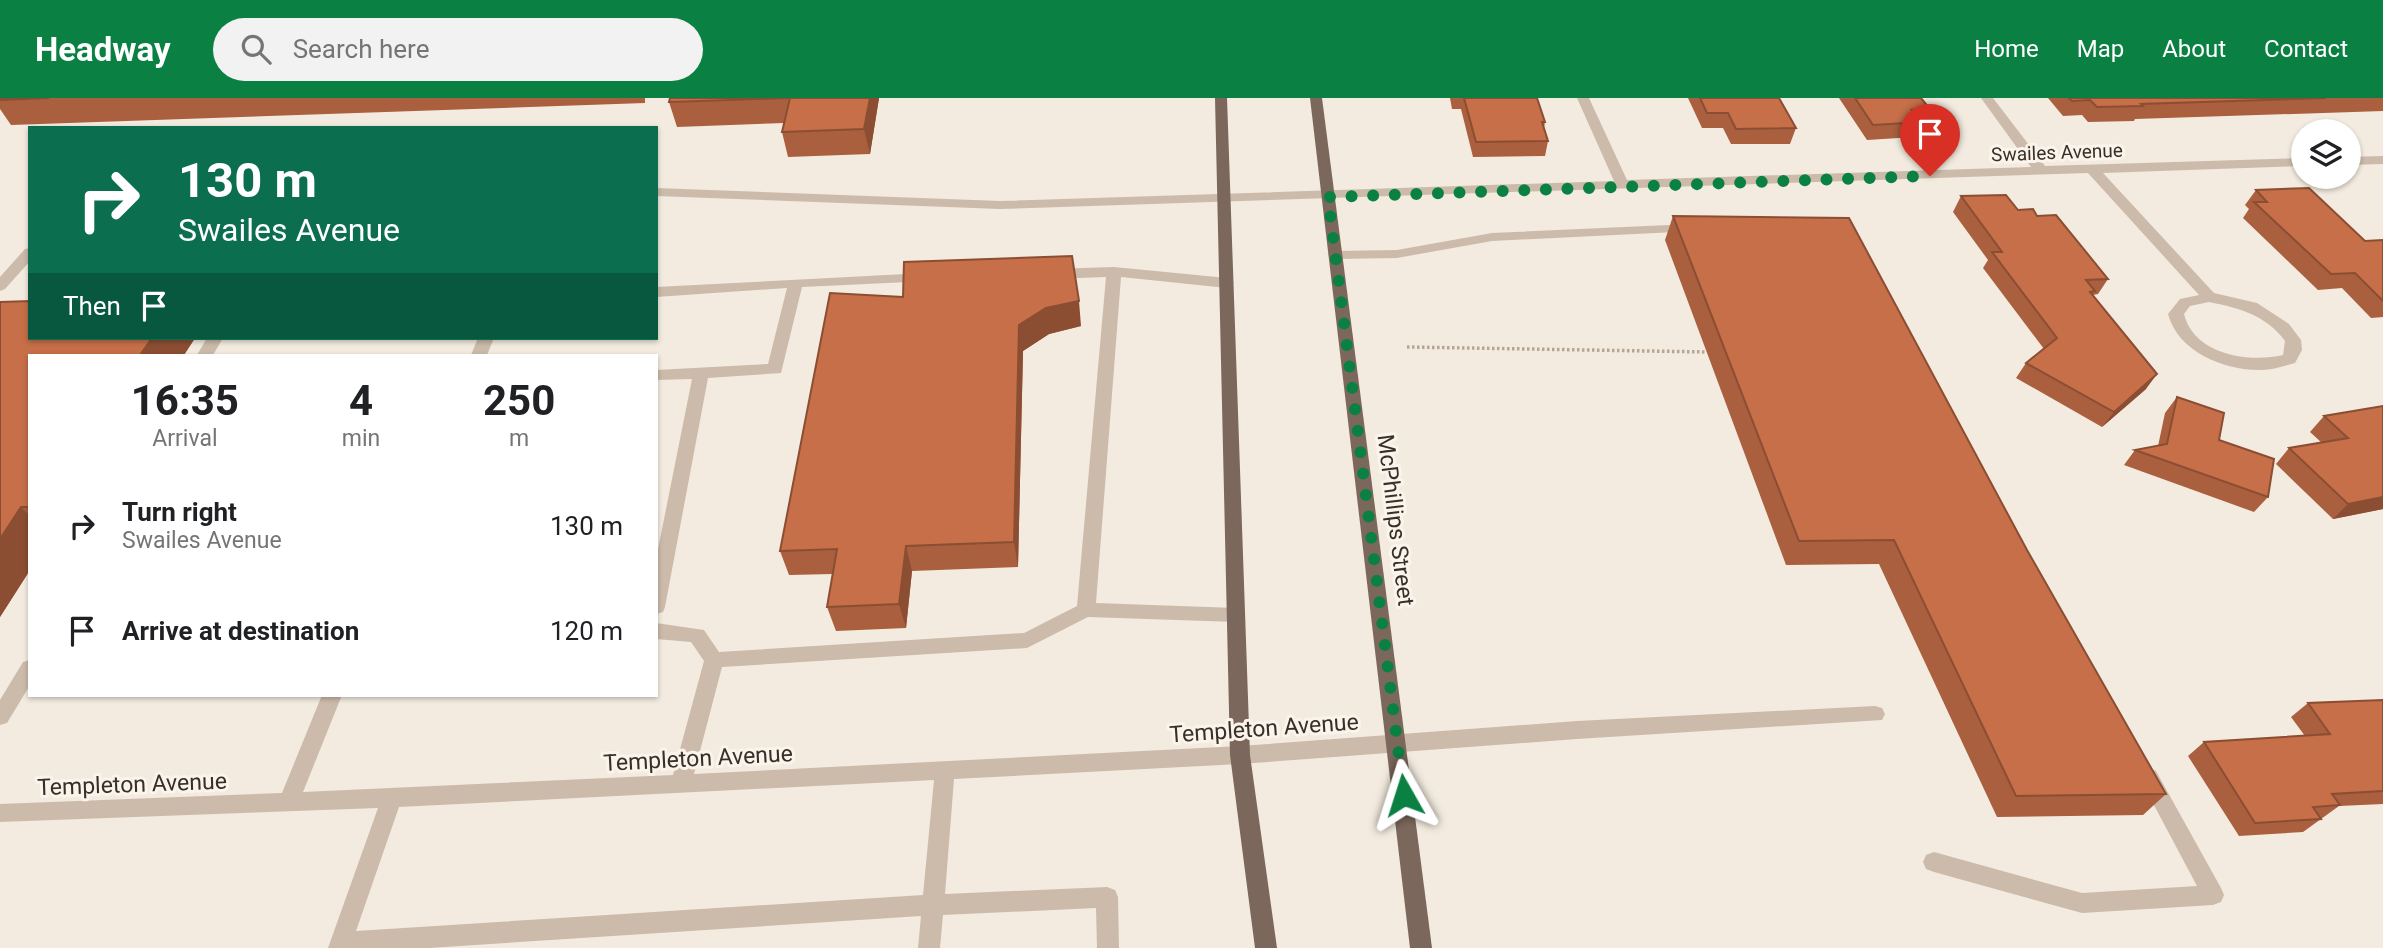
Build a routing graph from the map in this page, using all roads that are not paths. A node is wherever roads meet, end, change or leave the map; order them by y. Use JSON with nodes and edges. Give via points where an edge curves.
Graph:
{"nodes":[{"id":1,"x":1221,"y":98,"type":"edge"},
{"id":2,"x":1316,"y":98,"type":"edge"},
{"id":3,"x":1583,"y":98,"type":"edge"},
{"id":4,"x":1987,"y":98,"type":"edge"},
{"id":5,"x":2383,"y":160,"type":"edge"},
{"id":6,"x":2361,"y":161,"type":"edge"},
{"id":7,"x":2291,"y":162,"type":"edge"},
{"id":8,"x":2093,"y":170,"type":"junction"},
{"id":9,"x":2042,"y":172,"type":"junction"},
{"id":10,"x":1623,"y":186,"type":"junction"},
{"id":11,"x":658,"y":192,"type":"edge"},
{"id":12,"x":1328,"y":197,"type":"junction"},
{"id":13,"x":1225,"y":201,"type":"junction"},
{"id":14,"x":1709,"y":227,"type":"edge"},
{"id":15,"x":28,"y":254,"type":"edge"},
{"id":16,"x":1335,"y":255,"type":"junction"},
{"id":17,"x":1114,"y":272,"type":"junction"},
{"id":18,"x":1031,"y":275,"type":"edge"},
{"id":19,"x":934,"y":278,"type":"edge"},
{"id":20,"x":796,"y":283,"type":"junction"},
{"id":21,"x":1227,"y":283,"type":"junction"},
{"id":22,"x":0,"y":286,"type":"edge"},
{"id":23,"x":658,"y":292,"type":"edge"},
{"id":24,"x":2209,"y":297,"type":"junction"},
{"id":25,"x":701,"y":373,"type":"junction"},
{"id":26,"x":658,"y":375,"type":"edge"},
{"id":27,"x":658,"y":597,"type":"edge"},
{"id":28,"x":1086,"y":610,"type":"junction"},
{"id":29,"x":1236,"y":615,"type":"junction"},
{"id":30,"x":658,"y":631,"type":"edge"},
{"id":31,"x":714,"y":660,"type":"junction"},
{"id":32,"x":27,"y":677,"type":"edge"},
{"id":33,"x":331,"y":697,"type":"edge"},
{"id":34,"x":1875,"y":714,"type":"dead end"},
{"id":35,"x":0,"y":717,"type":"edge"},
{"id":36,"x":1398,"y":744,"type":"junction"},
{"id":37,"x":1240,"y":755,"type":"junction"},
{"id":38,"x":2140,"y":760,"type":"edge"},
{"id":39,"x":945,"y":771,"type":"junction"},
{"id":40,"x":681,"y":783,"type":"junction"},
{"id":41,"x":392,"y":799,"type":"junction"},
{"id":42,"x":288,"y":803,"type":"junction"},
{"id":43,"x":0,"y":813,"type":"edge"},
{"id":44,"x":1934,"y":862,"type":"dead end"},
{"id":45,"x":932,"y":905,"type":"junction"},
{"id":46,"x":340,"y":945,"type":"edge"},
{"id":47,"x":929,"y":948,"type":"edge"},
{"id":48,"x":1108,"y":948,"type":"edge"},
{"id":49,"x":1266,"y":948,"type":"edge"},
{"id":50,"x":1421,"y":948,"type":"edge"}],
"edges":[{"from":1,"to":13,"type":"main road"},
{"from":2,"to":12,"type":"main road","name":"McPhillips Street"},
{"from":3,"to":10,"type":"street"},
{"from":4,"to":9,"type":"street"},
{"from":5,"to":6,"type":"street"},
{"from":7,"to":8,"type":"street","name":"Swailes Avenue"},
{"from":8,"to":9,"type":"street","name":"Swailes Avenue"},
{"from":8,"to":24,"type":"street"},
{"from":9,"to":10,"type":"street","name":"Swailes Avenue"},
{"from":10,"to":12,"type":"street","name":"Swailes Avenue"},
{"from":11,"to":13,"type":"street","name":"Swailes Avenue","via":[[1000,205]]},
{"from":12,"to":13,"type":"street","name":"Swailes Avenue"},
{"from":12,"to":16,"type":"main road","name":"McPhillips Street"},
{"from":13,"to":21,"type":"main road"},
{"from":14,"to":16,"type":"street","via":[[1492,237],[1397,254]]},
{"from":15,"to":22,"type":"street"},
{"from":16,"to":36,"type":"main road","name":"McPhillips Street"},
{"from":17,"to":18,"type":"street"},
{"from":17,"to":21,"type":"street"},
{"from":17,"to":28,"type":"street"},
{"from":19,"to":20,"type":"street"},
{"from":20,"to":23,"type":"street"},
{"from":20,"to":25,"type":"street","via":[[775,369]]},
{"from":21,"to":29,"type":"main road"},
{"from":24,"to":24,"type":"street","via":[[2180,304],[2176,323],[2184,336],[2219,358],[2259,367],[2289,359],[2293,340],[2270,316],[2231,299]]},
{"from":25,"to":26,"type":"street"},
{"from":25,"to":27,"type":"street"},
{"from":28,"to":29,"type":"street"},
{"from":28,"to":31,"type":"street","via":[[1027,640]]},
{"from":29,"to":37,"type":"main road"},
{"from":30,"to":31,"type":"street","via":[[697,635]]},
{"from":31,"to":40,"type":"street"},
{"from":32,"to":35,"type":"street"},
{"from":33,"to":42,"type":"street"},
{"from":34,"to":36,"type":"street","name":"Templeton Avenue"},
{"from":36,"to":37,"type":"street","name":"Templeton Avenue"},
{"from":36,"to":50,"type":"main road","name":"McPhillips Street"},
{"from":37,"to":39,"type":"street","name":"Templeton Avenue"},
{"from":37,"to":49,"type":"main road"},
{"from":38,"to":44,"type":"street","via":[[2213,895],[2082,903]]},
{"from":39,"to":40,"type":"street","name":"Templeton Avenue"},
{"from":39,"to":45,"type":"street"},
{"from":40,"to":41,"type":"street","name":"Templeton Avenue"},
{"from":41,"to":42,"type":"street","name":"Templeton Avenue"},
{"from":41,"to":46,"type":"street"},
{"from":42,"to":43,"type":"street","name":"Templeton Avenue"},
{"from":45,"to":46,"type":"street"},
{"from":45,"to":47,"type":"street"},
{"from":45,"to":48,"type":"street","via":[[1107,897]]}]}
